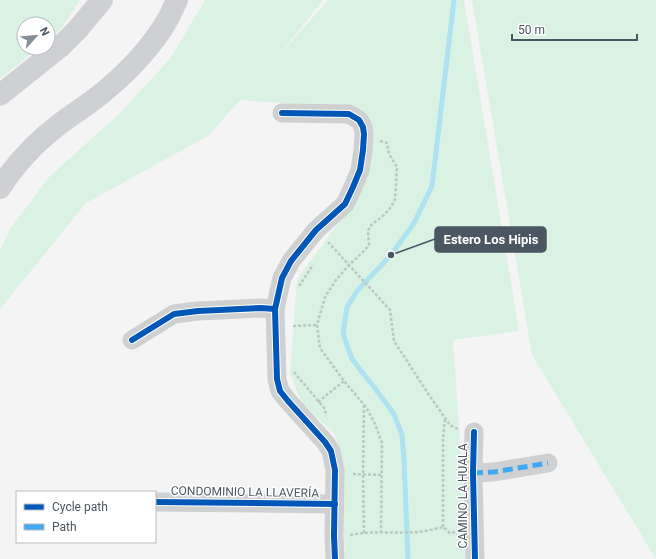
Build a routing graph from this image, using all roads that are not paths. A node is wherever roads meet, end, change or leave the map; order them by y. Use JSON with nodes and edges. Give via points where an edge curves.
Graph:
{"nodes":[{"id":1,"x":102,"y":0,"type":"edge"},
{"id":2,"x":177,"y":0,"type":"edge"},
{"id":3,"x":0,"y":94,"type":"edge"},
{"id":4,"x":282,"y":113,"type":"dead end"},
{"id":5,"x":0,"y":188,"type":"edge"},
{"id":6,"x":274,"y":309,"type":"junction"},
{"id":7,"x":132,"y":340,"type":"dead end"},
{"id":8,"x":467,"y":433,"type":"road end"},
{"id":9,"x":548,"y":463,"type":"dead end"},
{"id":10,"x":473,"y":474,"type":"junction"},
{"id":11,"x":156,"y":502,"type":"edge"},
{"id":12,"x":335,"y":504,"type":"junction"},
{"id":13,"x":335,"y":559,"type":"edge"},
{"id":14,"x":475,"y":559,"type":"edge"}],
"edges":[{"from":1,"to":3,"type":"main road","via":[[78,30],[60,47]]},
{"from":2,"to":5,"type":"main road","via":[[158,34],[139,58],[111,85],[29,151]]},
{"from":4,"to":6,"type":"street","via":[[349,114],[359,120],[364,134],[360,170],[345,204],[316,230],[291,262],[282,278]]},
{"from":6,"to":7,"type":"street","via":[[231,309],[174,314]]},
{"from":6,"to":12,"type":"street","via":[[277,379],[280,391],[331,451],[336,470]]},
{"from":8,"to":10,"type":"street","name":"CAMINO LA HUALA"},
{"from":9,"to":10,"type":"street"},
{"from":10,"to":14,"type":"street","name":"CAMINO LA HUALA"},
{"from":11,"to":12,"type":"street","name":"CONDOMINIO LA LLAVERÍA"},
{"from":12,"to":13,"type":"street"}]}
